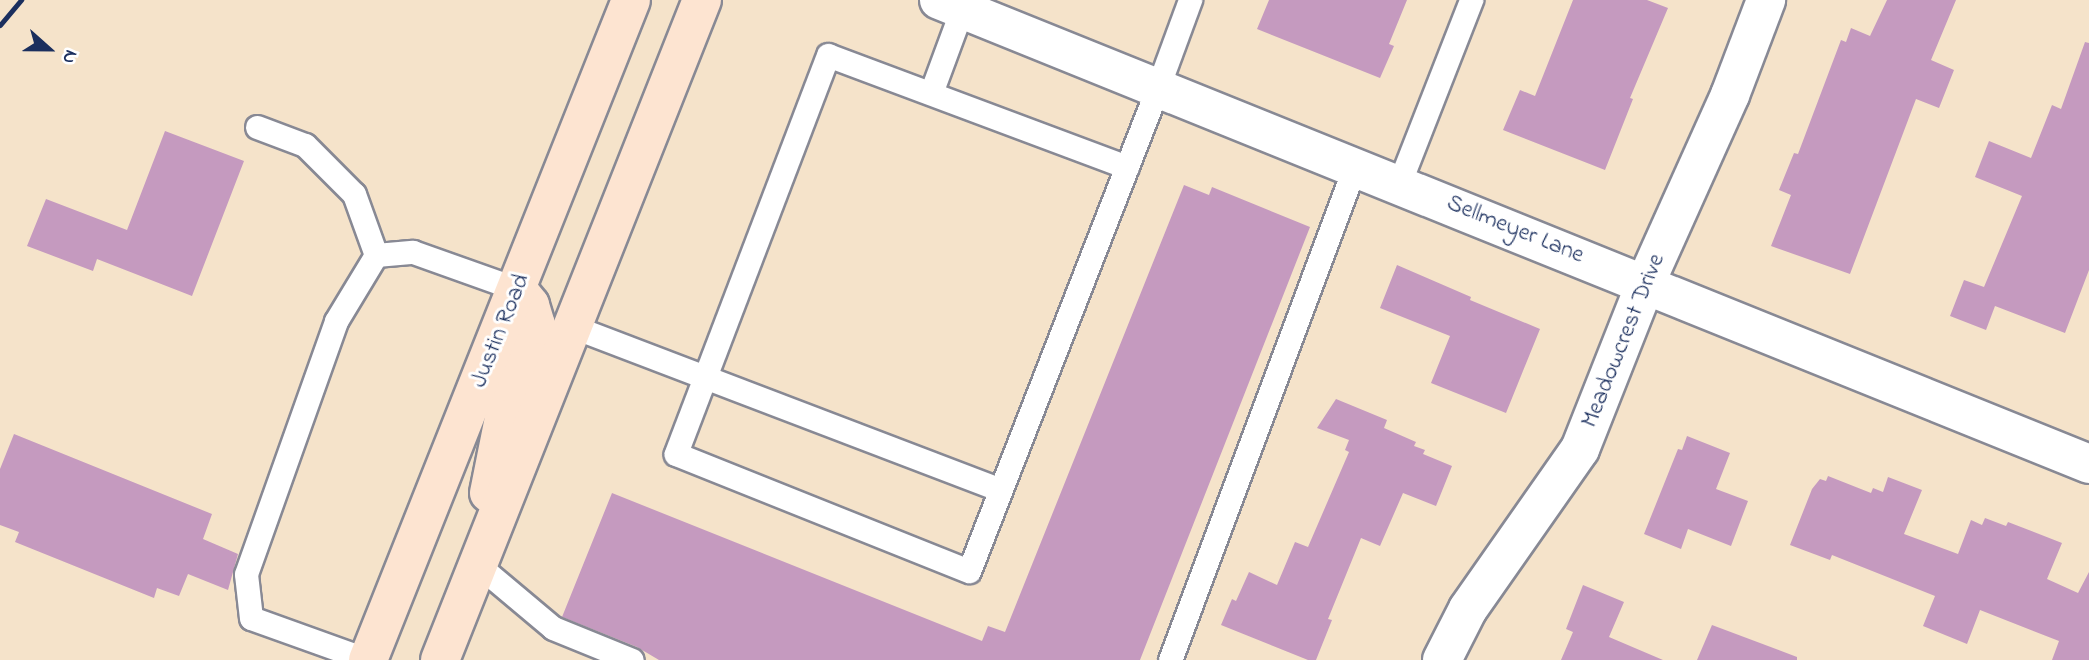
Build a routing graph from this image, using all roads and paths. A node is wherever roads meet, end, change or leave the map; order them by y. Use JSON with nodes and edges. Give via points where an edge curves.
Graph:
{"nodes":[{"id":1,"x":631,"y":0,"type":"edge"},
{"id":2,"x":702,"y":0,"type":"edge"},
{"id":3,"x":1190,"y":0,"type":"edge"},
{"id":4,"x":1471,"y":0,"type":"edge"},
{"id":5,"x":1766,"y":0,"type":"edge"},
{"id":6,"x":951,"y":5,"type":"edge"},
{"id":7,"x":1158,"y":87,"type":"junction"},
{"id":8,"x":932,"y":93,"type":"junction"},
{"id":9,"x":257,"y":127,"type":"dead end"},
{"id":10,"x":1355,"y":166,"type":"junction"},
{"id":11,"x":1127,"y":167,"type":"junction"},
{"id":12,"x":1399,"y":184,"type":"junction"},
{"id":13,"x":376,"y":256,"type":"junction"},
{"id":14,"x":1646,"y":282,"type":"junction"},
{"id":15,"x":517,"y":289,"type":"junction"},
{"id":16,"x":574,"y":327,"type":"junction"},
{"id":17,"x":706,"y":377,"type":"junction"},
{"id":18,"x":2089,"y":464,"type":"edge"},
{"id":19,"x":1000,"y":490,"type":"junction"},
{"id":20,"x":478,"y":565,"type":"junction"},
{"id":21,"x":368,"y":660,"type":"edge"},
{"id":22,"x":440,"y":660,"type":"edge"},
{"id":23,"x":632,"y":660,"type":"edge"},
{"id":24,"x":1170,"y":660,"type":"edge"},
{"id":25,"x":1441,"y":660,"type":"edge"}],
"edges":[{"from":1,"to":15,"type":"main road","name":"Justin Road"},
{"from":2,"to":16,"type":"main road"},
{"from":3,"to":7,"type":"lane"},
{"from":4,"to":12,"type":"lane"},
{"from":5,"to":14,"type":"street","name":"Meadowcrest Drive","via":[[1730,95]]},
{"from":6,"to":7,"type":"street","name":"Sellmeyer Lane"},
{"from":6,"to":8,"type":"lane"},
{"from":7,"to":10,"type":"street","name":"Sellmeyer Lane"},
{"from":7,"to":11,"type":"lane"},
{"from":8,"to":11,"type":"lane"},
{"from":8,"to":17,"type":"lane","via":[[828,55]]},
{"from":9,"to":13,"type":"lane","via":[[305,145],[354,194]]},
{"from":10,"to":12,"type":"street","name":"Sellmeyer Lane"},
{"from":10,"to":24,"type":"lane"},
{"from":11,"to":19,"type":"lane"},
{"from":12,"to":14,"type":"street","name":"Sellmeyer Lane"},
{"from":13,"to":15,"type":"lane","via":[[413,252]]},
{"from":13,"to":21,"type":"lane","via":[[336,321],[246,574],[251,618]]},
{"from":14,"to":18,"type":"street","name":"Sellmeyer Lane"},
{"from":14,"to":25,"type":"street","name":"Meadowcrest Drive","via":[[1580,449],[1468,609]]},
{"from":15,"to":20,"type":"main road","via":[[530,305],[536,325],[511,383]]},
{"from":15,"to":21,"type":"main road","name":"Justin Road"},
{"from":16,"to":17,"type":"lane"},
{"from":16,"to":20,"type":"main road"},
{"from":17,"to":19,"type":"lane"},
{"from":17,"to":19,"type":"lane","via":[[676,454],[969,571]]},
{"from":20,"to":22,"type":"main road"},
{"from":20,"to":23,"type":"lane","via":[[553,628]]}]}
